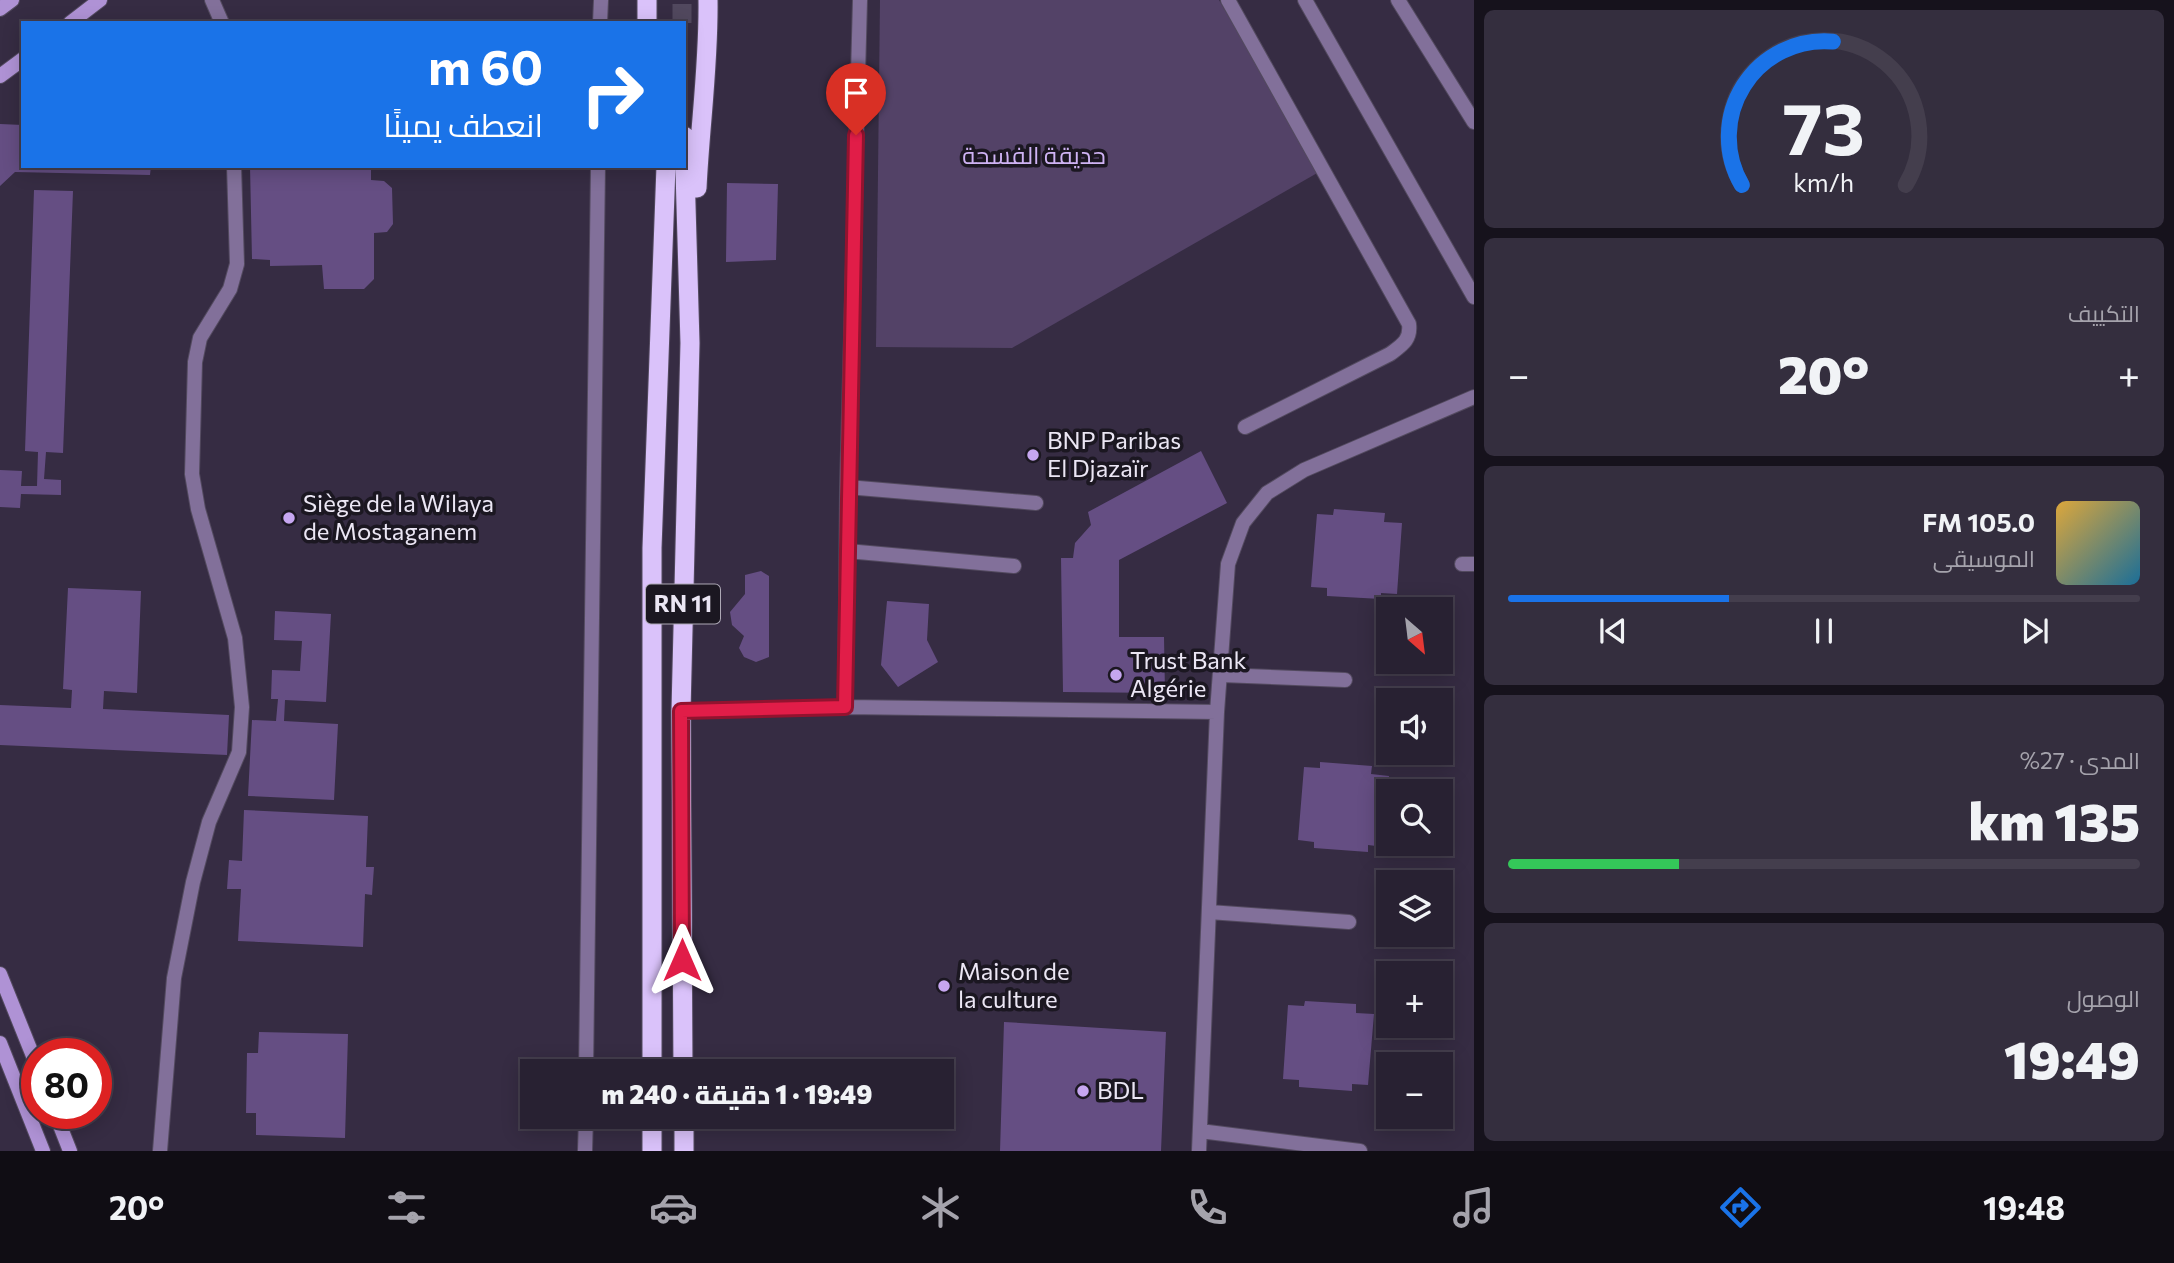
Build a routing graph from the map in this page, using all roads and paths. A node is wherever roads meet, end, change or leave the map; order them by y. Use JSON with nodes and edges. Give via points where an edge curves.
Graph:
{"nodes":[{"id":1,"x":12,"y":0,"type":"edge"},
{"id":2,"x":100,"y":0,"type":"edge"},
{"id":3,"x":212,"y":0,"type":"edge"},
{"id":4,"x":601,"y":0,"type":"edge"},
{"id":5,"x":648,"y":0,"type":"edge"},
{"id":6,"x":708,"y":0,"type":"edge"},
{"id":7,"x":860,"y":0,"type":"edge"},
{"id":8,"x":1228,"y":0,"type":"edge"},
{"id":9,"x":1306,"y":0,"type":"edge"},
{"id":10,"x":1398,"y":0,"type":"edge"},
{"id":11,"x":0,"y":9,"type":"edge"},
{"id":12,"x":73,"y":21,"type":"edge"},
{"id":13,"x":221,"y":21,"type":"edge"},
{"id":14,"x":600,"y":21,"type":"edge"},
{"id":15,"x":647,"y":21,"type":"edge"},
{"id":16,"x":21,"y":60,"type":"edge"},
{"id":17,"x":0,"y":76,"type":"edge"},
{"id":18,"x":1474,"y":122,"type":"edge"},
{"id":19,"x":233,"y":168,"type":"edge"},
{"id":20,"x":598,"y":168,"type":"edge"},
{"id":21,"x":652,"y":168,"type":"edge"},
{"id":22,"x":666,"y":168,"type":"edge"},
{"id":23,"x":685,"y":168,"type":"edge"},
{"id":24,"x":1474,"y":297,"type":"edge"},
{"id":25,"x":690,"y":343,"type":"junction"},
{"id":26,"x":660,"y":349,"type":"junction"},
{"id":27,"x":1474,"y":397,"type":"edge"},
{"id":28,"x":1245,"y":427,"type":"dead end"},
{"id":29,"x":847,"y":486,"type":"junction"},
{"id":30,"x":1036,"y":503,"type":"dead end"},
{"id":31,"x":847,"y":551,"type":"junction"},
{"id":32,"x":1014,"y":566,"type":"dead end"},
{"id":33,"x":1222,"y":675,"type":"junction"},
{"id":34,"x":1345,"y":680,"type":"dead end"},
{"id":35,"x":845,"y":707,"type":"junction"},
{"id":36,"x":681,"y":711,"type":"junction"},
{"id":37,"x":1217,"y":712,"type":"junction"},
{"id":38,"x":1209,"y":912,"type":"junction"},
{"id":39,"x":1349,"y":922,"type":"dead end"},
{"id":40,"x":0,"y":974,"type":"edge"},
{"id":41,"x":26,"y":1038,"type":"edge"},
{"id":42,"x":0,"y":1043,"type":"edge"},
{"id":43,"x":586,"y":1059,"type":"edge"},
{"id":44,"x":652,"y":1059,"type":"edge"},
{"id":45,"x":683,"y":1059,"type":"edge"},
{"id":46,"x":61,"y":1129,"type":"edge"},
{"id":47,"x":586,"y":1129,"type":"edge"},
{"id":48,"x":652,"y":1129,"type":"edge"},
{"id":49,"x":684,"y":1129,"type":"edge"},
{"id":50,"x":1200,"y":1131,"type":"junction"},
{"id":51,"x":43,"y":1151,"type":"edge"},
{"id":52,"x":70,"y":1151,"type":"edge"},
{"id":53,"x":160,"y":1151,"type":"edge"},
{"id":54,"x":585,"y":1151,"type":"edge"},
{"id":55,"x":652,"y":1151,"type":"edge"},
{"id":56,"x":684,"y":1151,"type":"edge"},
{"id":57,"x":1199,"y":1151,"type":"edge"},
{"id":58,"x":1360,"y":1151,"type":"edge"}],
"edges":[{"from":1,"to":11,"type":"main road"},
{"from":2,"to":12,"type":"main road"},
{"from":3,"to":13,"type":"street"},
{"from":4,"to":14,"type":"street"},
{"from":5,"to":15,"type":"highway"},
{"from":6,"to":25,"type":"highway","via":[[709,53],[700,124]]},
{"from":7,"to":29,"type":"street"},
{"from":8,"to":28,"type":"street","via":[[1409,324],[1410,334],[1390,354]]},
{"from":9,"to":24,"type":"street"},
{"from":10,"to":18,"type":"street"},
{"from":16,"to":17,"type":"main road"},
{"from":19,"to":53,"type":"street","via":[[237,264],[230,289],[200,338],[195,362],[192,474],[235,638],[242,707],[239,752],[209,822],[193,882],[174,978]]},
{"from":20,"to":43,"type":"street"},
{"from":21,"to":26,"type":"highway"},
{"from":22,"to":26,"type":"highway","number":"RN 11"},
{"from":23,"to":25,"type":"highway","number":"RN 11"},
{"from":25,"to":36,"type":"highway","number":"RN 11"},
{"from":26,"to":44,"type":"highway","number":"RN 11","via":[[652,548]]},
{"from":27,"to":33,"type":"street","via":[[1304,470],[1267,493],[1244,523],[1228,565]]},
{"from":29,"to":30,"type":"street"},
{"from":29,"to":31,"type":"street"},
{"from":31,"to":32,"type":"street"},
{"from":31,"to":35,"type":"street"},
{"from":33,"to":34,"type":"street"},
{"from":33,"to":37,"type":"street"},
{"from":35,"to":36,"type":"street"},
{"from":35,"to":37,"type":"street"},
{"from":36,"to":45,"type":"highway","number":"RN 11"},
{"from":37,"to":38,"type":"street"},
{"from":38,"to":39,"type":"street"},
{"from":38,"to":50,"type":"street"},
{"from":40,"to":41,"type":"main road"},
{"from":42,"to":51,"type":"main road"},
{"from":46,"to":52,"type":"main road"},
{"from":47,"to":54,"type":"street"},
{"from":48,"to":55,"type":"highway"},
{"from":49,"to":56,"type":"highway"},
{"from":50,"to":57,"type":"street"},
{"from":50,"to":58,"type":"street"}]}
